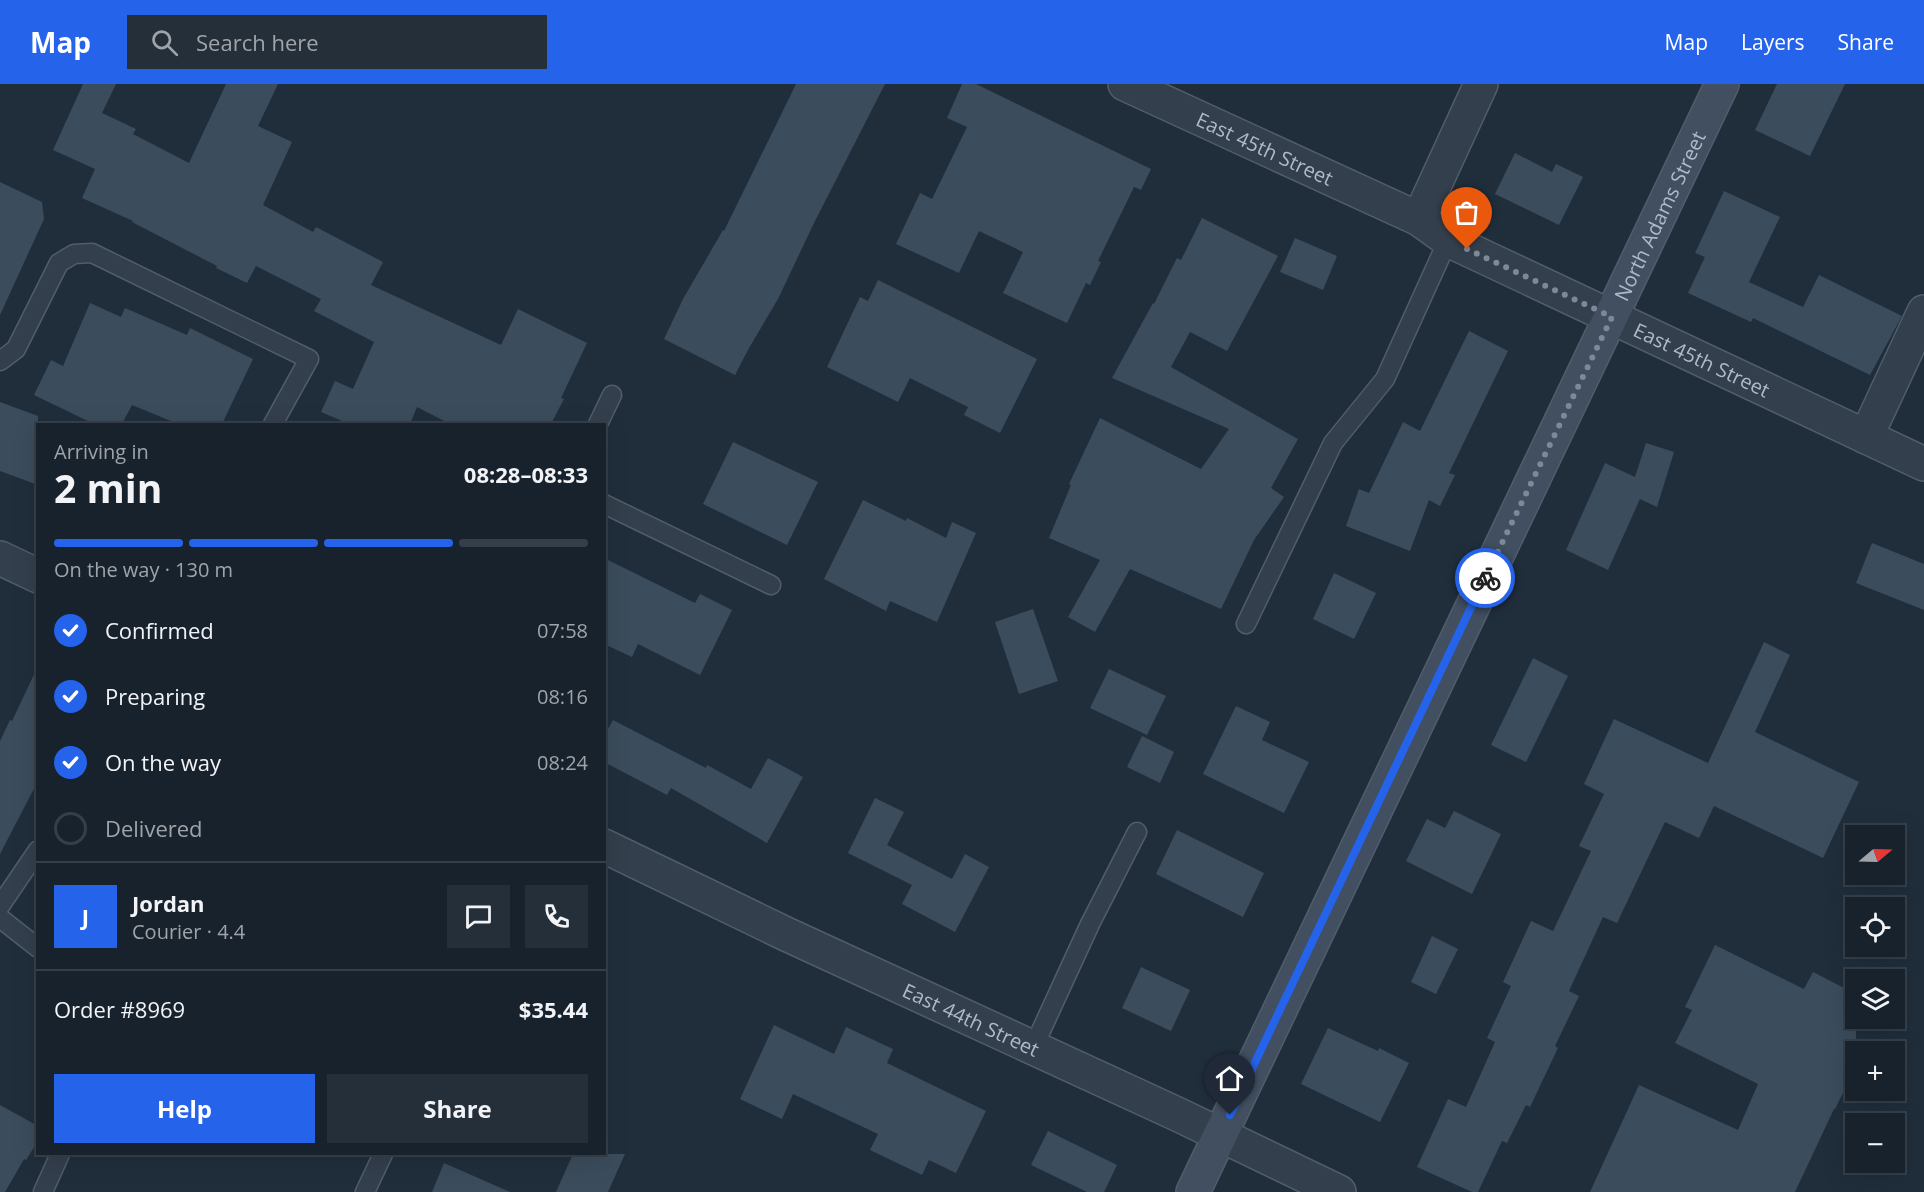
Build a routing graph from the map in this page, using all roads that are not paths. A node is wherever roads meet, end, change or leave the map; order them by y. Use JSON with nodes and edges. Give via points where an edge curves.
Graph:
{"nodes":[{"id":1,"x":1125,"y":84,"type":"edge"},
{"id":2,"x":1481,"y":84,"type":"edge"},
{"id":3,"x":1722,"y":84,"type":"edge"},
{"id":4,"x":1419,"y":219,"type":"junction"},
{"id":5,"x":1448,"y":240,"type":"junction"},
{"id":6,"x":1924,"y":312,"type":"edge"},
{"id":7,"x":1612,"y":317,"type":"junction"},
{"id":8,"x":0,"y":361,"type":"edge"},
{"id":9,"x":612,"y":395,"type":"dead end"},
{"id":10,"x":274,"y":423,"type":"edge"},
{"id":11,"x":598,"y":423,"type":"edge"},
{"id":12,"x":1866,"y":437,"type":"junction"},
{"id":13,"x":1924,"y":464,"type":"edge"},
{"id":14,"x":606,"y":505,"type":"edge"},
{"id":15,"x":0,"y":558,"type":"edge"},
{"id":16,"x":36,"y":575,"type":"edge"},
{"id":17,"x":771,"y":585,"type":"dead end"},
{"id":18,"x":1246,"y":624,"type":"dead end"},
{"id":19,"x":1137,"y":832,"type":"dead end"},
{"id":20,"x":606,"y":847,"type":"edge"},
{"id":21,"x":36,"y":853,"type":"edge"},
{"id":22,"x":0,"y":906,"type":"edge"},
{"id":23,"x":0,"y":918,"type":"edge"},
{"id":24,"x":36,"y":946,"type":"edge"},
{"id":25,"x":1033,"y":1048,"type":"junction"},
{"id":26,"x":1220,"y":1135,"type":"junction"},
{"id":27,"x":60,"y":1155,"type":"edge"},
{"id":28,"x":383,"y":1155,"type":"edge"},
{"id":29,"x":42,"y":1192,"type":"edge"},
{"id":30,"x":365,"y":1192,"type":"edge"},
{"id":31,"x":1193,"y":1192,"type":"edge"},
{"id":32,"x":1339,"y":1192,"type":"edge"}],
"edges":[{"from":1,"to":4,"type":"street","name":"East 45th Street"},
{"from":2,"to":4,"type":"street"},
{"from":3,"to":7,"type":"street","name":"North Adams Street"},
{"from":4,"to":5,"type":"street","name":"East 45th Street"},
{"from":5,"to":7,"type":"street","name":"East 45th Street"},
{"from":5,"to":18,"type":"lane","via":[[1385,378],[1333,443]]},
{"from":6,"to":12,"type":"street"},
{"from":7,"to":12,"type":"street","name":"East 45th Street"},
{"from":7,"to":26,"type":"street","name":"North Adams Street"},
{"from":8,"to":10,"type":"lane","via":[[16,349],[59,263],[74,254],[92,253],[309,359]]},
{"from":9,"to":11,"type":"lane"},
{"from":12,"to":13,"type":"street","name":"East 45th Street"},
{"from":14,"to":17,"type":"lane"},
{"from":15,"to":16,"type":"street"},
{"from":19,"to":25,"type":"lane"},
{"from":20,"to":25,"type":"street","name":"East 44th Street"},
{"from":21,"to":22,"type":"lane"},
{"from":23,"to":24,"type":"lane"},
{"from":25,"to":26,"type":"street","name":"East 44th Street"},
{"from":26,"to":31,"type":"street","name":"North Adams Street"},
{"from":26,"to":32,"type":"street","name":"East 44th Street"},
{"from":27,"to":29,"type":"lane"},
{"from":28,"to":30,"type":"lane"}]}
